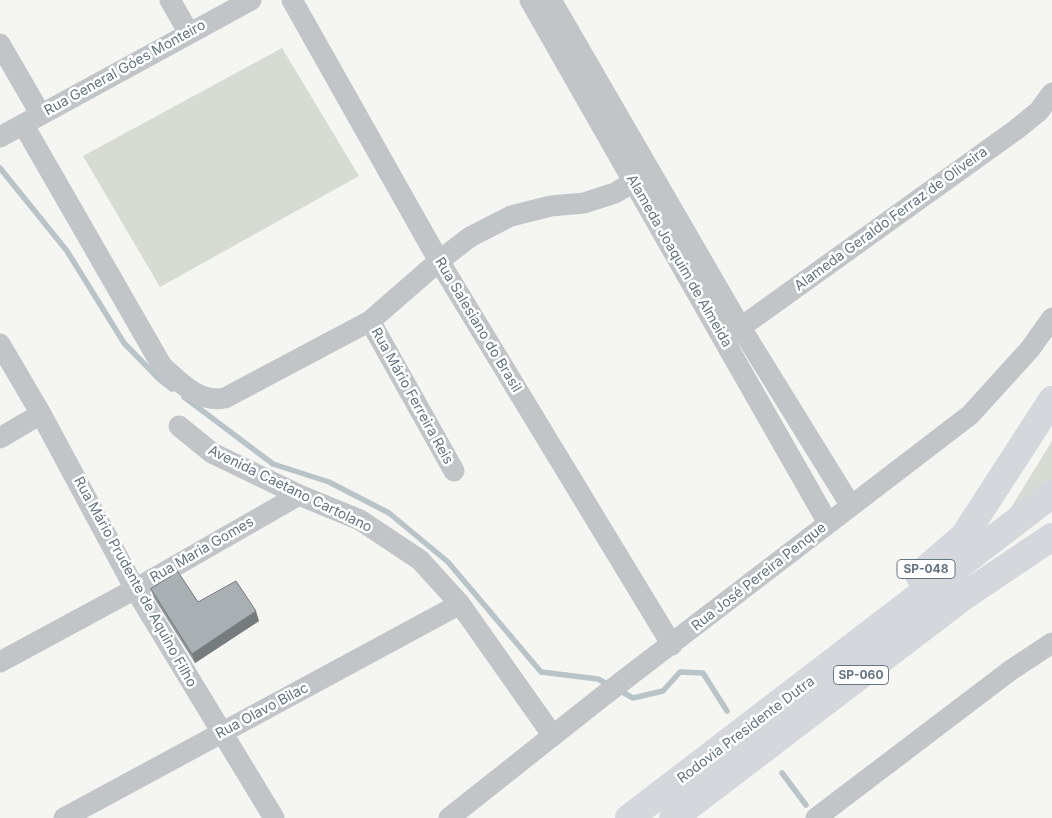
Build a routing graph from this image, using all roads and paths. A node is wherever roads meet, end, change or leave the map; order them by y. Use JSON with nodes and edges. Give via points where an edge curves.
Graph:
{"nodes":[{"id":1,"x":170,"y":0,"type":"edge"},
{"id":2,"x":251,"y":0,"type":"edge"},
{"id":3,"x":292,"y":0,"type":"edge"},
{"id":4,"x":530,"y":0,"type":"edge"},
{"id":5,"x":551,"y":0,"type":"edge"},
{"id":6,"x":189,"y":33,"type":"junction"},
{"id":7,"x":0,"y":44,"type":"edge"},
{"id":8,"x":1052,"y":93,"type":"edge"},
{"id":9,"x":32,"y":120,"type":"junction"},
{"id":10,"x":0,"y":137,"type":"edge"},
{"id":11,"x":633,"y":182,"type":"junction"},
{"id":12,"x":438,"y":261,"type":"junction"},
{"id":13,"x":1052,"y":318,"type":"edge"},
{"id":14,"x":370,"y":321,"type":"junction"},
{"id":15,"x":733,"y":334,"type":"junction"},
{"id":16,"x":0,"y":344,"type":"edge"},
{"id":17,"x":1052,"y":400,"type":"edge"},
{"id":18,"x":41,"y":414,"type":"junction"},
{"id":19,"x":179,"y":426,"type":"dead end"},
{"id":20,"x":0,"y":438,"type":"edge"},
{"id":21,"x":454,"y":471,"type":"dead end"},
{"id":22,"x":1052,"y":494,"type":"edge"},
{"id":23,"x":299,"y":495,"type":"junction"},
{"id":24,"x":851,"y":506,"type":"junction"},
{"id":25,"x":828,"y":523,"type":"junction"},
{"id":26,"x":1052,"y":537,"type":"edge"},
{"id":27,"x":135,"y":589,"type":"junction"},
{"id":28,"x":460,"y":604,"type":"junction"},
{"id":29,"x":1052,"y":643,"type":"edge"},
{"id":30,"x":665,"y":651,"type":"junction"},
{"id":31,"x":0,"y":662,"type":"edge"},
{"id":32,"x":769,"y":712,"type":"junction"},
{"id":33,"x":221,"y":732,"type":"junction"},
{"id":34,"x":553,"y":736,"type":"junction"},
{"id":35,"x":64,"y":818,"type":"edge"},
{"id":36,"x":274,"y":818,"type":"edge"},
{"id":37,"x":449,"y":818,"type":"edge"},
{"id":38,"x":629,"y":818,"type":"edge"},
{"id":39,"x":673,"y":818,"type":"edge"},
{"id":40,"x":816,"y":818,"type":"edge"}],
"edges":[{"from":1,"to":6,"type":"street"},
{"from":2,"to":6,"type":"street","name":"Rua General Góes Monteiro"},
{"from":3,"to":12,"type":"street","name":"Rua Salesiano do Brasil"},
{"from":4,"to":11,"type":"street","name":"Alameda Joaquim de Almeida"},
{"from":5,"to":15,"type":"street","name":"Alameda Joaquim de Almeida"},
{"from":6,"to":9,"type":"street","name":"Rua General Góes Monteiro"},
{"from":7,"to":9,"type":"street"},
{"from":8,"to":15,"type":"street","name":"Alameda Geraldo Ferraz de Oliveira","via":[[1039,111],[1016,129]]},
{"from":9,"to":10,"type":"street","name":"Rua General Góes Monteiro"},
{"from":9,"to":14,"type":"street","via":[[162,366],[202,397],[225,398]]},
{"from":11,"to":12,"type":"street","via":[[614,193],[584,203],[551,206],[512,216],[470,237]]},
{"from":11,"to":15,"type":"street","name":"Alameda Joaquim de Almeida"},
{"from":12,"to":14,"type":"street"},
{"from":12,"to":30,"type":"street","name":"Rua Salesiano do Brasil"},
{"from":13,"to":24,"type":"street","name":"Rua José Pereira Penque","via":[[1030,349],[970,415]]},
{"from":14,"to":21,"type":"street","name":"Rua Mário Ferreira Reis"},
{"from":15,"to":24,"type":"street","name":"Alameda Joaquim de Almeida"},
{"from":15,"to":25,"type":"street","name":"Alameda Joaquim de Almeida"},
{"from":16,"to":18,"type":"street","name":"Rua Mário Prudente de Aquino Filho"},
{"from":17,"to":32,"type":"highway","number":"SP-048","via":[[964,536],[863,623]]},
{"from":18,"to":20,"type":"street"},
{"from":18,"to":27,"type":"street","name":"Rua Mário Prudente de Aquino Filho"},
{"from":19,"to":23,"type":"street","name":"Avenida Caetano Cartolano","via":[[212,453]]},
{"from":22,"to":32,"type":"highway","name":"Rodovia Presidente Dutra","number":"SP-060"},
{"from":23,"to":27,"type":"street","name":"Rua Maria Gomes"},
{"from":23,"to":28,"type":"street","name":"Avenida Caetano Cartolano","via":[[360,520],[420,560]]},
{"from":24,"to":25,"type":"street","name":"Rua José Pereira Penque"},
{"from":25,"to":30,"type":"street","name":"Rua José Pereira Penque"},
{"from":26,"to":39,"type":"highway","name":"Rodovia Presidente Dutra","number":"SP-060","via":[[964,596]]},
{"from":27,"to":31,"type":"street","name":"Rua Maria Gomes"},
{"from":27,"to":33,"type":"street","name":"Rua Mário Prudente de Aquino Filho"},
{"from":28,"to":33,"type":"street","name":"Rua Olavo Bilac"},
{"from":28,"to":34,"type":"street","name":"Avenida Caetano Cartolano"},
{"from":29,"to":40,"type":"street","via":[[1011,670]]},
{"from":30,"to":34,"type":"street","name":"Rua José Pereira Penque"},
{"from":32,"to":38,"type":"highway","name":"Rodovia Presidente Dutra","number":"SP-060"},
{"from":33,"to":35,"type":"street","name":"Rua Olavo Bilac"},
{"from":33,"to":36,"type":"street","name":"Rua Mário Prudente de Aquino Filho"},
{"from":34,"to":37,"type":"street","name":"Rua José Pereira Penque"}]}
